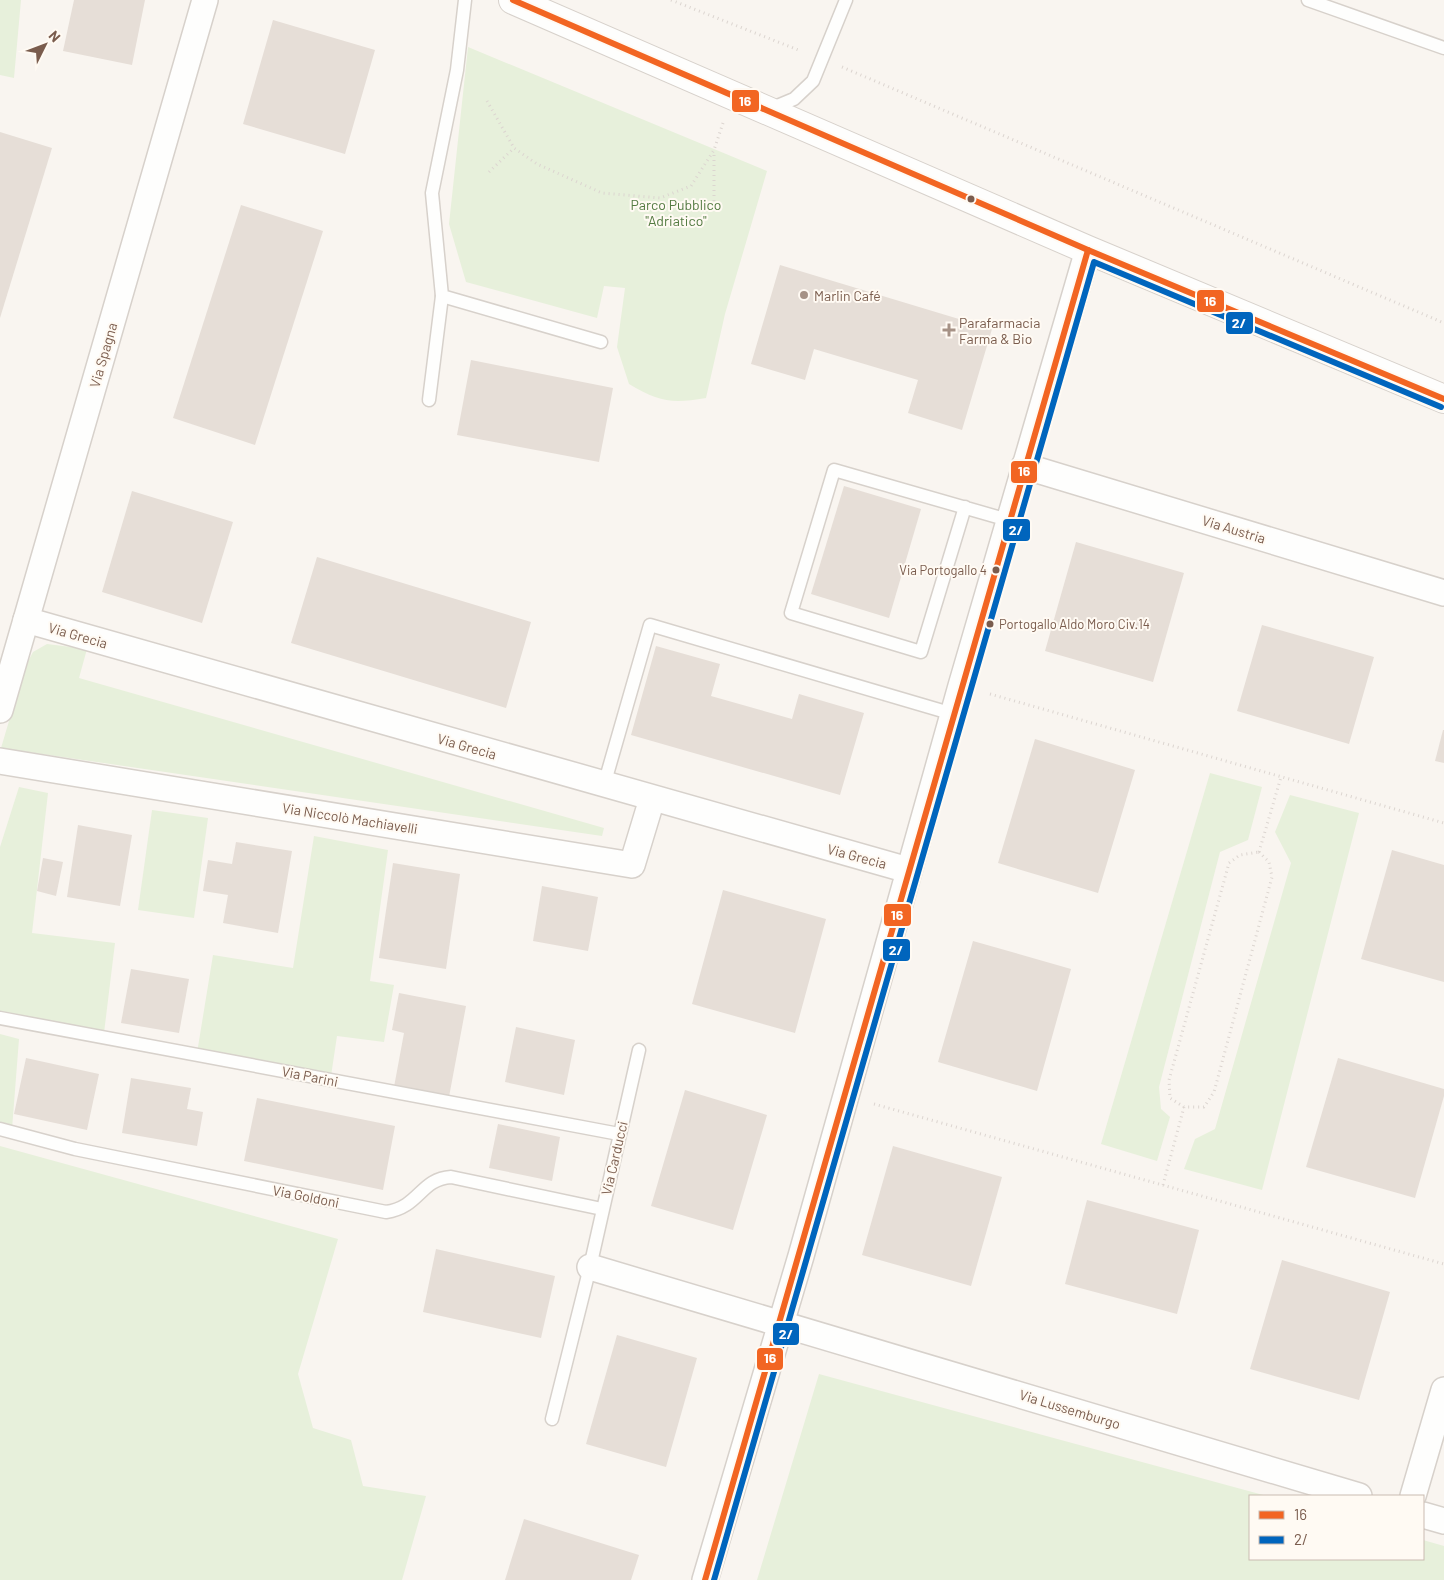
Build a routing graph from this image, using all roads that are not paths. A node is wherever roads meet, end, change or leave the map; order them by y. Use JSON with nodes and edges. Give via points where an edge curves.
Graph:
{"nodes":[{"id":1,"x":206,"y":0,"type":"edge"},
{"id":2,"x":465,"y":0,"type":"edge"},
{"id":3,"x":513,"y":0,"type":"edge"},
{"id":4,"x":846,"y":0,"type":"edge"},
{"id":5,"x":1308,"y":0,"type":"edge"},
{"id":6,"x":1444,"y":48,"type":"edge"},
{"id":7,"x":766,"y":111,"type":"junction"},
{"id":8,"x":1088,"y":250,"type":"junction"},
{"id":9,"x":442,"y":296,"type":"junction"},
{"id":10,"x":601,"y":342,"type":"dead end"},
{"id":11,"x":1444,"y":399,"type":"edge"},
{"id":12,"x":429,"y":400,"type":"dead end"},
{"id":13,"x":1024,"y":466,"type":"junction"},
{"id":14,"x":965,"y":507,"type":"junction"},
{"id":15,"x":1008,"y":520,"type":"junction"},
{"id":16,"x":1444,"y":593,"type":"edge"},
{"id":17,"x":26,"y":620,"type":"junction"},
{"id":18,"x":0,"y":710,"type":"edge"},
{"id":19,"x":953,"y":714,"type":"junction"},
{"id":20,"x":0,"y":760,"type":"edge"},
{"id":21,"x":604,"y":785,"type":"junction"},
{"id":22,"x":652,"y":799,"type":"junction"},
{"id":23,"x":908,"y":870,"type":"junction"},
{"id":24,"x":0,"y":1018,"type":"edge"},
{"id":25,"x":639,"y":1050,"type":"dead end"},
{"id":26,"x":0,"y":1129,"type":"edge"},
{"id":27,"x":620,"y":1134,"type":"junction"},
{"id":28,"x":602,"y":1209,"type":"junction"},
{"id":29,"x":587,"y":1277,"type":"junction"},
{"id":30,"x":781,"y":1322,"type":"junction"},
{"id":31,"x":1444,"y":1390,"type":"edge"},
{"id":32,"x":552,"y":1419,"type":"dead end"},
{"id":33,"x":1356,"y":1495,"type":"edge"},
{"id":34,"x":1413,"y":1495,"type":"edge"},
{"id":35,"x":1424,"y":1515,"type":"edge"},
{"id":36,"x":1444,"y":1521,"type":"edge"},
{"id":37,"x":705,"y":1580,"type":"edge"}],
"edges":[{"from":1,"to":17,"type":"street","name":"Via Spagna"},
{"from":2,"to":9,"type":"lane","via":[[457,70],[432,193]]},
{"from":3,"to":7,"type":"street"},
{"from":4,"to":7,"type":"lane","via":[[813,81],[794,99]]},
{"from":5,"to":6,"type":"lane"},
{"from":7,"to":8,"type":"street"},
{"from":8,"to":11,"type":"street"},
{"from":8,"to":13,"type":"street"},
{"from":9,"to":10,"type":"lane"},
{"from":9,"to":12,"type":"lane"},
{"from":13,"to":15,"type":"street"},
{"from":13,"to":16,"type":"street","name":"Via Austria"},
{"from":14,"to":14,"type":"lane","via":[[921,652],[791,612],[834,470]]},
{"from":14,"to":15,"type":"lane"},
{"from":15,"to":19,"type":"street"},
{"from":17,"to":18,"type":"street","name":"Via Spagna"},
{"from":17,"to":21,"type":"street","name":"Via Grecia"},
{"from":19,"to":21,"type":"lane","via":[[650,625]]},
{"from":19,"to":23,"type":"street"},
{"from":20,"to":22,"type":"street","name":"Via Niccolò Machiavelli","via":[[632,865]]},
{"from":21,"to":22,"type":"street","name":"Via Grecia"},
{"from":22,"to":23,"type":"street","name":"Via Grecia"},
{"from":23,"to":30,"type":"street"},
{"from":24,"to":27,"type":"lane","name":"Via Parini"},
{"from":25,"to":27,"type":"lane","name":"Via Carducci"},
{"from":26,"to":28,"type":"lane","name":"Via Goldoni","via":[[75,1149],[386,1212],[400,1210],[411,1203],[432,1182],[451,1178]]},
{"from":27,"to":28,"type":"lane","name":"Via Carducci"},
{"from":28,"to":29,"type":"lane","name":"Via Carducci"},
{"from":29,"to":30,"type":"street"},
{"from":29,"to":32,"type":"lane","name":"Via Carducci"},
{"from":30,"to":33,"type":"street","name":"Via Lussemburgo"},
{"from":30,"to":37,"type":"street"},
{"from":31,"to":34,"type":"street"},
{"from":35,"to":36,"type":"street"}]}
